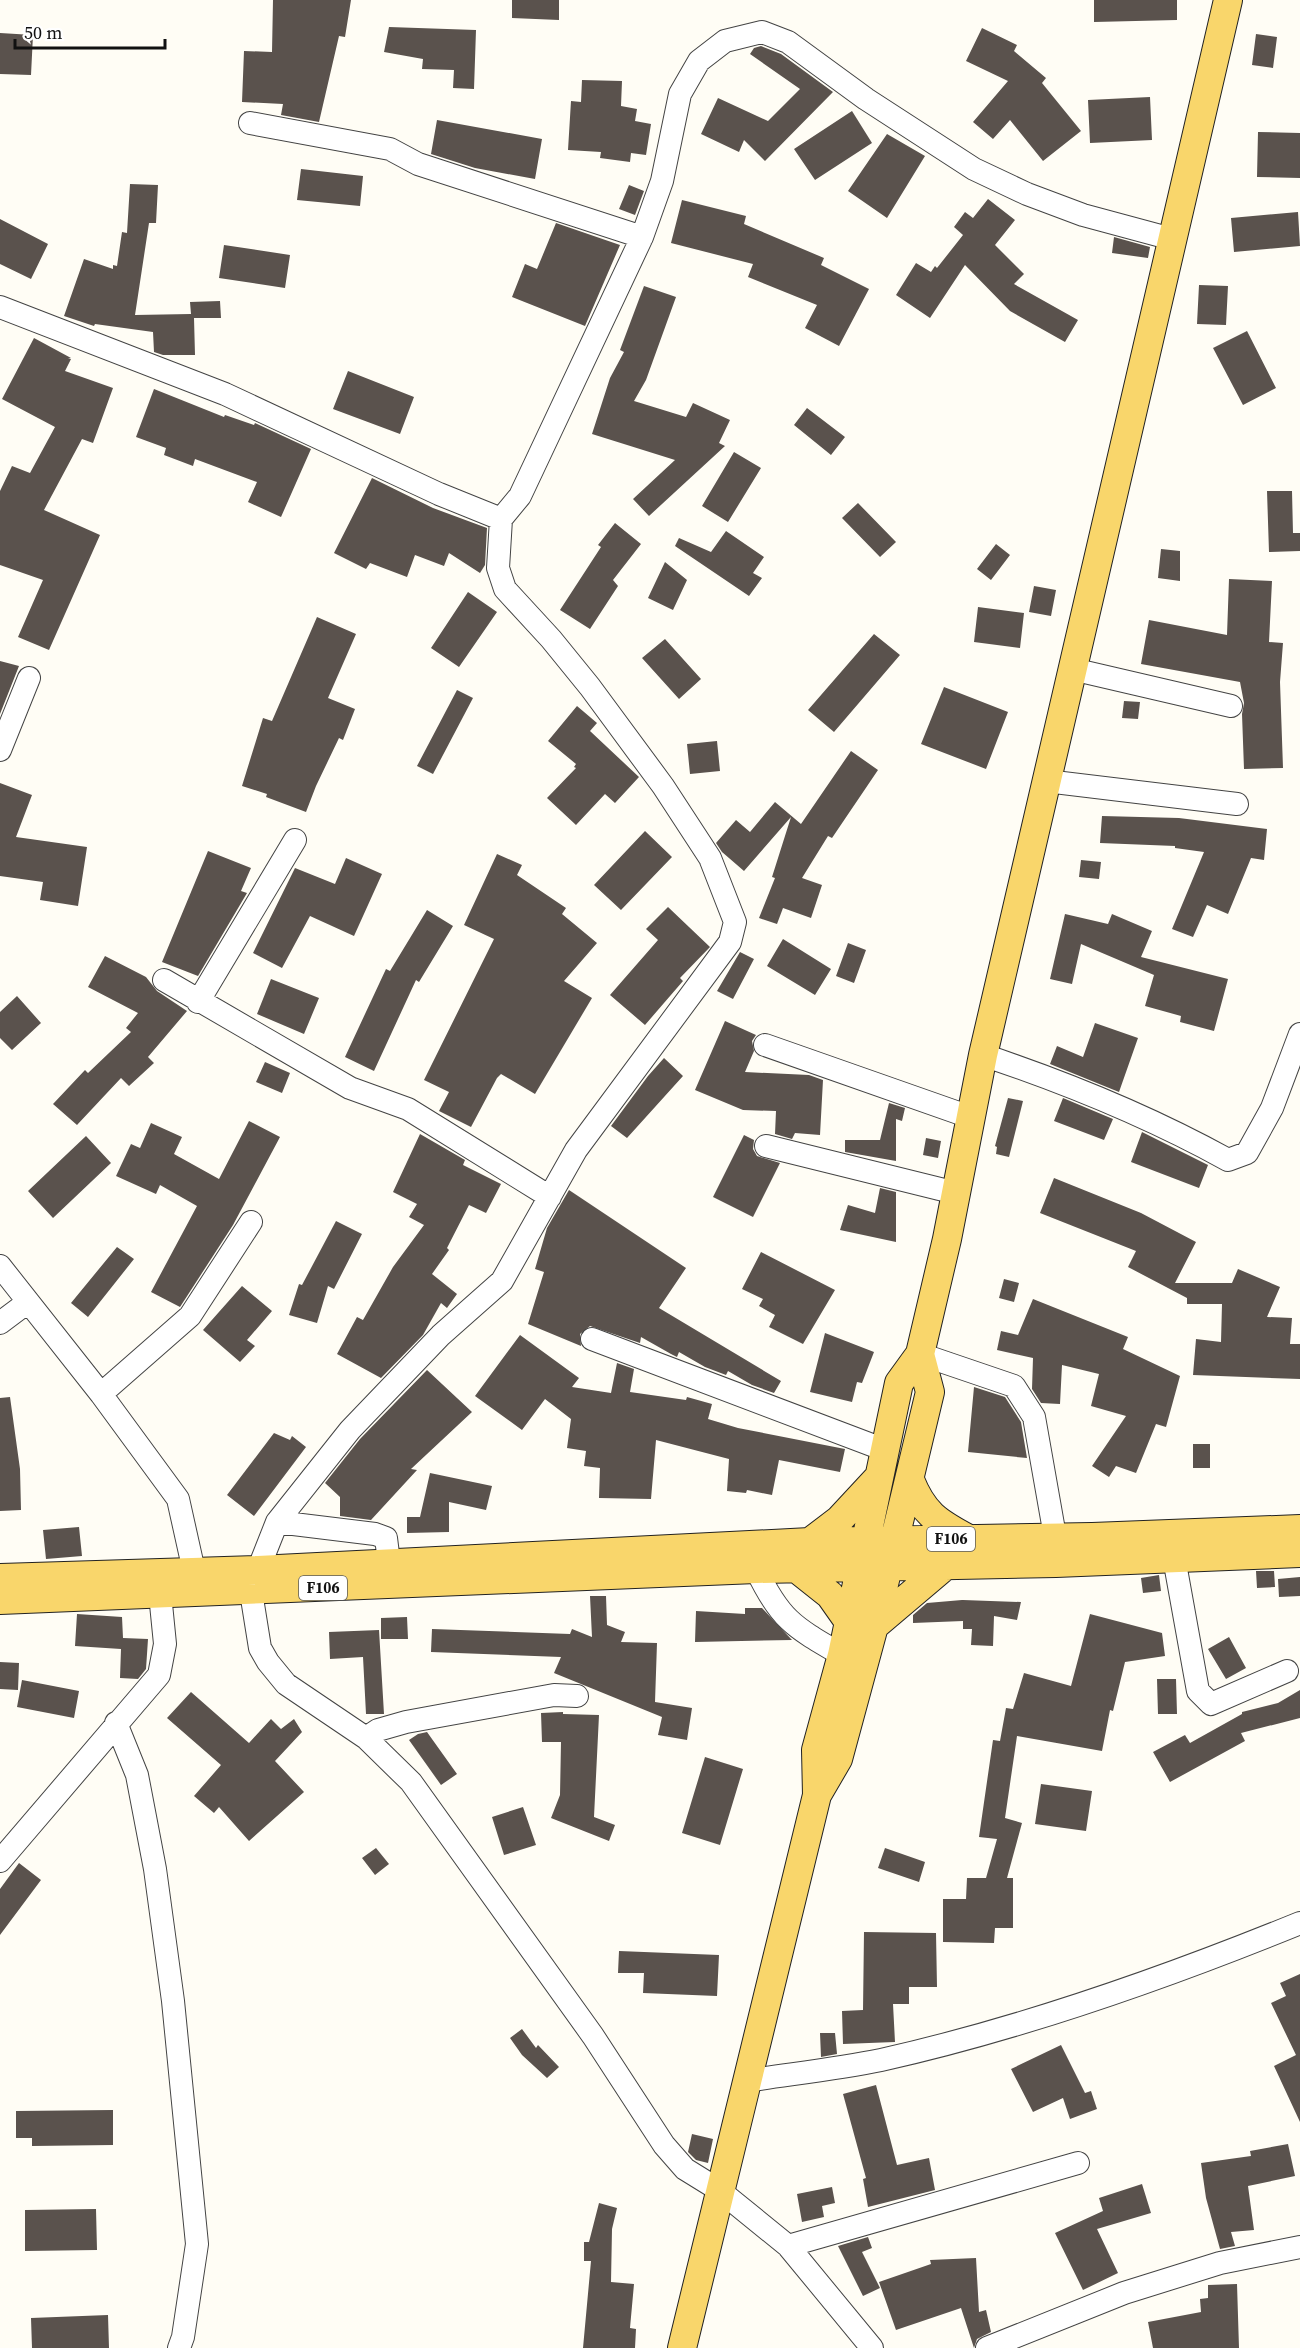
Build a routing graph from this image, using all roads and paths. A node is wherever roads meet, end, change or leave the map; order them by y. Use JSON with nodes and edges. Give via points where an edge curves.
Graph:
{"nodes":[{"id":1,"x":1228,"y":0,"type":"edge"},
{"id":2,"x":250,"y":123,"type":"dead end"},
{"id":3,"x":642,"y":237,"type":"junction"},
{"id":4,"x":1172,"y":239,"type":"junction"},
{"id":5,"x":0,"y":308,"type":"edge"},
{"id":6,"x":501,"y":519,"type":"junction"},
{"id":7,"x":1072,"y":669,"type":"junction"},
{"id":8,"x":29,"y":678,"type":"dead end"},
{"id":9,"x":1230,"y":706,"type":"dead end"},
{"id":10,"x":0,"y":750,"type":"edge"},
{"id":11,"x":1046,"y":781,"type":"junction"},
{"id":12,"x":1238,"y":804,"type":"dead end"},
{"id":13,"x":295,"y":840,"type":"dead end"},
{"id":14,"x":164,"y":980,"type":"dead end"},
{"id":15,"x":198,"y":1002,"type":"junction"},
{"id":16,"x":1300,"y":1034,"type":"edge"},
{"id":17,"x":765,"y":1046,"type":"dead end"},
{"id":18,"x":983,"y":1055,"type":"junction"},
{"id":19,"x":970,"y":1118,"type":"junction"},
{"id":20,"x":766,"y":1146,"type":"dead end"},
{"id":21,"x":956,"y":1193,"type":"junction"},
{"id":22,"x":550,"y":1197,"type":"junction"},
{"id":23,"x":251,"y":1222,"type":"dead end"},
{"id":24,"x":0,"y":1266,"type":"edge"},
{"id":25,"x":28,"y":1302,"type":"junction"},
{"id":26,"x":0,"y":1323,"type":"edge"},
{"id":27,"x":592,"y":1339,"type":"dead end"},
{"id":28,"x":920,"y":1354,"type":"junction"},
{"id":29,"x":101,"y":1394,"type":"junction"},
{"id":30,"x":882,"y":1463,"type":"junction"},
{"id":31,"x":909,"y":1480,"type":"junction"},
{"id":32,"x":277,"y":1522,"type":"junction"},
{"id":33,"x":1300,"y":1528,"type":"edge"},
{"id":34,"x":1055,"y":1536,"type":"junction"},
{"id":35,"x":967,"y":1539,"type":"junction"},
{"id":36,"x":810,"y":1542,"type":"junction"},
{"id":37,"x":1300,"y":1552,"type":"edge"},
{"id":38,"x":892,"y":1553,"type":"junction"},
{"id":39,"x":863,"y":1554,"type":"junction"},
{"id":40,"x":1174,"y":1558,"type":"junction"},
{"id":41,"x":389,"y":1562,"type":"junction"},
{"id":42,"x":946,"y":1565,"type":"junction"},
{"id":43,"x":796,"y":1568,"type":"junction"},
{"id":44,"x":756,"y":1569,"type":"junction"},
{"id":45,"x":194,"y":1570,"type":"junction"},
{"id":46,"x":0,"y":1578,"type":"edge"},
{"id":47,"x":254,"y":1581,"type":"junction"},
{"id":48,"x":160,"y":1594,"type":"junction"},
{"id":49,"x":0,"y":1600,"type":"edge"},
{"id":50,"x":861,"y":1624,"type":"junction"},
{"id":51,"x":842,"y":1655,"type":"junction"},
{"id":52,"x":1287,"y":1671,"type":"dead end"},
{"id":53,"x":577,"y":1696,"type":"dead end"},
{"id":54,"x":116,"y":1723,"type":"junction"},
{"id":55,"x":366,"y":1738,"type":"junction"},
{"id":56,"x":817,"y":1795,"type":"junction"},
{"id":57,"x":0,"y":1861,"type":"edge"},
{"id":58,"x":1300,"y":1923,"type":"edge"},
{"id":59,"x":746,"y":2081,"type":"junction"},
{"id":60,"x":1078,"y":2163,"type":"dead end"},
{"id":61,"x":719,"y":2190,"type":"junction"},
{"id":62,"x":788,"y":2246,"type":"junction"},
{"id":63,"x":1300,"y":2247,"type":"edge"},
{"id":64,"x":179,"y":2348,"type":"edge"},
{"id":65,"x":681,"y":2348,"type":"edge"},
{"id":66,"x":872,"y":2348,"type":"edge"},
{"id":67,"x":987,"y":2348,"type":"edge"}],
"edges":[{"from":1,"to":4,"type":"main road"},
{"from":2,"to":3,"type":"street","via":[[390,149],[418,164]]},
{"from":3,"to":4,"type":"street","via":[[662,181],[680,94],[699,61],[725,41],[762,32],[788,42],[866,99],[974,169],[1083,214]]},
{"from":3,"to":6,"type":"street","via":[[520,496]]},
{"from":4,"to":7,"type":"main road"},
{"from":5,"to":6,"type":"street","via":[[225,394]]},
{"from":6,"to":22,"type":"street","via":[[498,568],[506,589],[577,671],[663,786],[710,858],[735,922],[730,942],[576,1150]]},
{"from":7,"to":9,"type":"street"},
{"from":7,"to":11,"type":"main road"},
{"from":8,"to":10,"type":"street"},
{"from":11,"to":12,"type":"street"},
{"from":11,"to":18,"type":"main road"},
{"from":13,"to":15,"type":"street"},
{"from":14,"to":15,"type":"street"},
{"from":15,"to":22,"type":"street","via":[[350,1088],[408,1109]]},
{"from":16,"to":18,"type":"street","via":[[1272,1108],[1247,1153],[1228,1160],[1071,1085]]},
{"from":17,"to":19,"type":"street"},
{"from":18,"to":19,"type":"main road"},
{"from":19,"to":21,"type":"main road"},
{"from":20,"to":21,"type":"street"},
{"from":21,"to":28,"type":"main road"},
{"from":22,"to":32,"type":"street","via":[[502,1281],[441,1335],[350,1431]]},
{"from":23,"to":29,"type":"street","via":[[190,1316]]},
{"from":24,"to":25,"type":"street"},
{"from":25,"to":26,"type":"street"},
{"from":25,"to":29,"type":"street"},
{"from":27,"to":30,"type":"street"},
{"from":28,"to":30,"type":"main road","via":[[899,1383]]},
{"from":28,"to":31,"type":"main road","via":[[930,1392]]},
{"from":28,"to":34,"type":"street","via":[[1014,1386],[1024,1398],[1034,1417]]},
{"from":29,"to":45,"type":"street","via":[[178,1498]]},
{"from":30,"to":36,"type":"main road","via":[[839,1520]]},
{"from":30,"to":39,"type":"main road"},
{"from":31,"to":35,"type":"main road","via":[[919,1503],[938,1523]]},
{"from":31,"to":38,"type":"main road"},
{"from":32,"to":41,"type":"street","via":[[375,1534],[386,1538]]},
{"from":32,"to":47,"type":"street"},
{"from":33,"to":34,"type":"main road","number":"F106"},
{"from":34,"to":35,"type":"main road","number":"F106"},
{"from":35,"to":38,"type":"main road","number":"F106"},
{"from":36,"to":39,"type":"main road","number":"F106"},
{"from":36,"to":41,"type":"main road","number":"F106"},
{"from":37,"to":40,"type":"main road","number":"F106"},
{"from":38,"to":39,"type":"main road","number":"F106"},
{"from":38,"to":42,"type":"main road","number":"F106"},
{"from":38,"to":50,"type":"main road"},
{"from":39,"to":43,"type":"main road","number":"F106"},
{"from":39,"to":50,"type":"main road"},
{"from":40,"to":42,"type":"main road","number":"F106"},
{"from":40,"to":52,"type":"street","via":[[1198,1691],[1211,1704]]},
{"from":41,"to":47,"type":"main road","number":"F106"},
{"from":42,"to":50,"type":"main road"},
{"from":43,"to":44,"type":"main road","number":"F106"},
{"from":43,"to":50,"type":"main road"},
{"from":44,"to":47,"type":"main road","number":"F106"},
{"from":44,"to":51,"type":"street","via":[[779,1612],[801,1631]]},
{"from":45,"to":46,"type":"main road","number":"F106"},
{"from":45,"to":47,"type":"main road","number":"F106"},
{"from":47,"to":48,"type":"main road","number":"F106"},
{"from":47,"to":55,"type":"street","via":[[260,1648],[268,1662],[286,1684]]},
{"from":48,"to":49,"type":"main road","number":"F106"},
{"from":48,"to":54,"type":"street","via":[[165,1644],[159,1675]]},
{"from":50,"to":51,"type":"main road"},
{"from":50,"to":56,"type":"main road","via":[[838,1759]]},
{"from":51,"to":56,"type":"main road","via":[[816,1750]]},
{"from":53,"to":55,"type":"street","via":[[554,1695],[417,1720],[378,1730]]},
{"from":54,"to":57,"type":"street"},
{"from":54,"to":64,"type":"street","via":[[137,1775],[155,1869],[197,2244]]},
{"from":55,"to":61,"type":"street","via":[[411,1782],[593,2036],[664,2145],[685,2169]]},
{"from":56,"to":59,"type":"main road"},
{"from":58,"to":59,"type":"street","via":[[1233,1950],[1015,2024],[880,2060]]},
{"from":59,"to":61,"type":"main road"},
{"from":60,"to":62,"type":"street"},
{"from":61,"to":62,"type":"street"},
{"from":61,"to":65,"type":"main road"},
{"from":62,"to":66,"type":"street"},
{"from":63,"to":67,"type":"street","via":[[1220,2263],[1124,2293]]}]}
